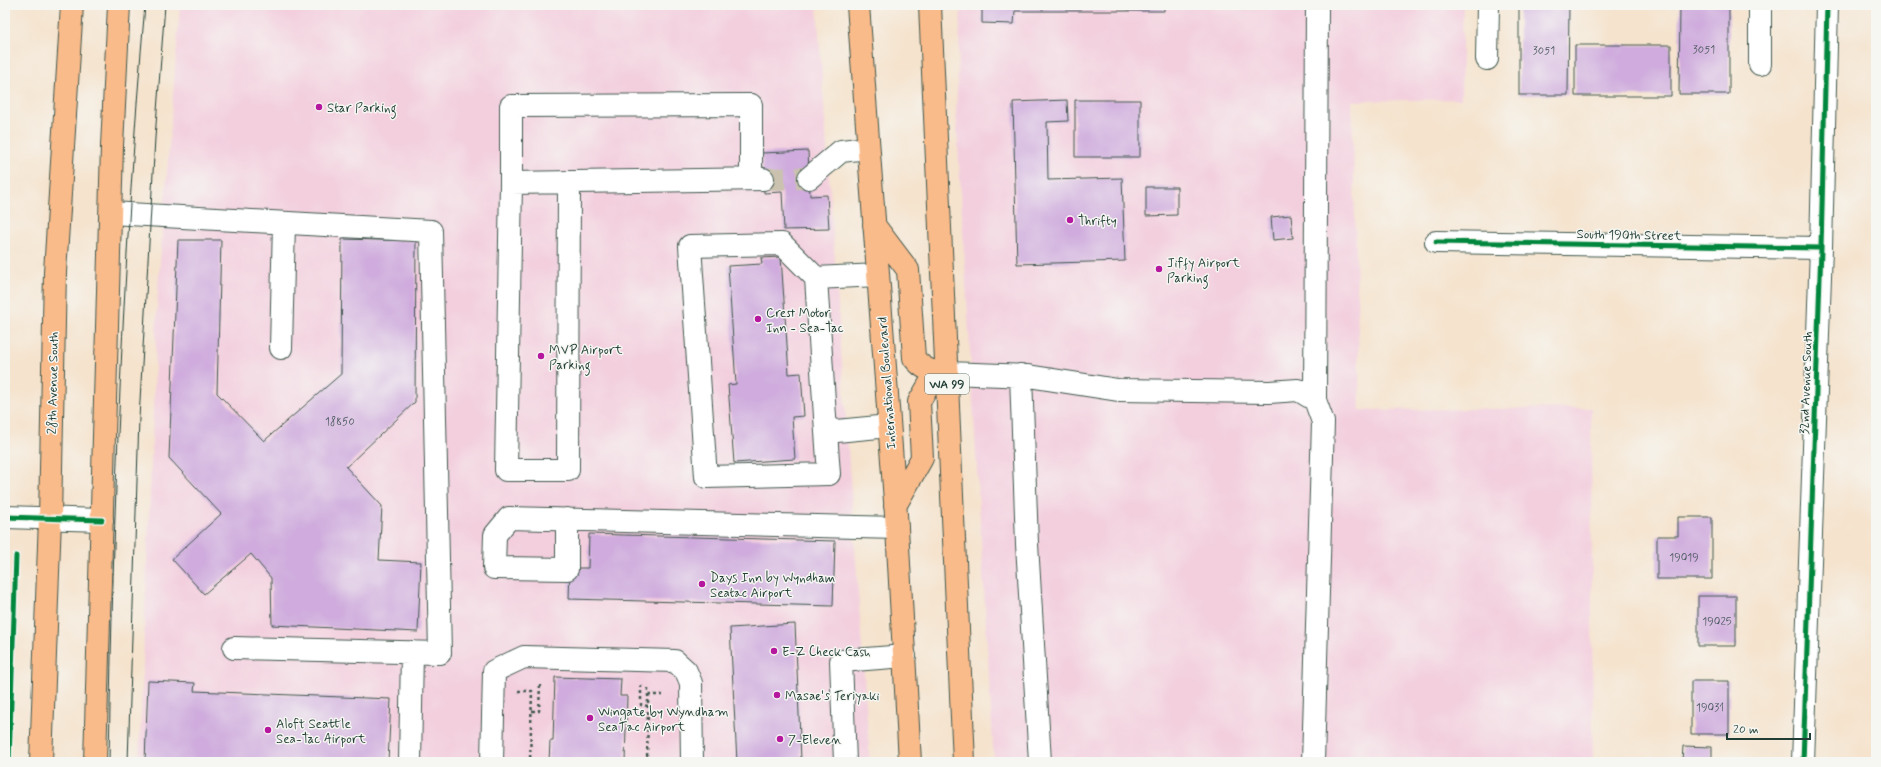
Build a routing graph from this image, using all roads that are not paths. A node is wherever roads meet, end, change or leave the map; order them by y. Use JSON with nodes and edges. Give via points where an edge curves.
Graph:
{"nodes":[{"id":1,"x":72,"y":5,"type":"edge"},
{"id":2,"x":119,"y":5,"type":"edge"},
{"id":3,"x":858,"y":5,"type":"edge"},
{"id":4,"x":930,"y":5,"type":"edge"},
{"id":5,"x":1317,"y":5,"type":"edge"},
{"id":6,"x":1488,"y":5,"type":"edge"},
{"id":7,"x":1760,"y":5,"type":"edge"},
{"id":8,"x":1827,"y":5,"type":"edge"},
{"id":9,"x":1487,"y":59,"type":"dead end"},
{"id":10,"x":1760,"y":64,"type":"dead end"},
{"id":11,"x":868,"y":148,"type":"junction"},
{"id":12,"x":809,"y":178,"type":"tunnel mouth"},
{"id":13,"x":511,"y":183,"type":"junction"},
{"id":14,"x":569,"y":183,"type":"junction"},
{"id":15,"x":111,"y":213,"type":"junction"},
{"id":16,"x":284,"y":223,"type":"junction"},
{"id":17,"x":874,"y":225,"type":"junction"},
{"id":18,"x":1436,"y":242,"type":"dead end"},
{"id":19,"x":1821,"y":248,"type":"junction"},
{"id":20,"x":878,"y":275,"type":"junction"},
{"id":21,"x":816,"y":278,"type":"junction"},
{"id":22,"x":281,"y":348,"type":"dead end"},
{"id":23,"x":947,"y":373,"type":"junction"},
{"id":24,"x":1021,"y":375,"type":"junction"},
{"id":25,"x":1315,"y":400,"type":"junction"},
{"id":26,"x":889,"y":426,"type":"junction"},
{"id":27,"x":826,"y":432,"type":"junction"},
{"id":28,"x":895,"y":506,"type":"junction"},
{"id":29,"x":5,"y":517,"type":"edge"},
{"id":30,"x":50,"y":518,"type":"junction"},
{"id":31,"x":567,"y":519,"type":"dead end"},
{"id":32,"x":102,"y":520,"type":"junction"},
{"id":33,"x":897,"y":528,"type":"junction"},
{"id":34,"x":234,"y":648,"type":"dead end"},
{"id":35,"x":412,"y":652,"type":"junction"},
{"id":36,"x":905,"y":656,"type":"junction"},
{"id":37,"x":41,"y":762,"type":"edge"},
{"id":38,"x":95,"y":762,"type":"edge"},
{"id":39,"x":410,"y":762,"type":"edge"},
{"id":40,"x":492,"y":762,"type":"edge"},
{"id":41,"x":692,"y":762,"type":"edge"},
{"id":42,"x":845,"y":762,"type":"edge"},
{"id":43,"x":910,"y":762,"type":"edge"},
{"id":44,"x":964,"y":762,"type":"edge"},
{"id":45,"x":1040,"y":762,"type":"edge"},
{"id":46,"x":1313,"y":762,"type":"edge"},
{"id":47,"x":1803,"y":762,"type":"edge"}],
"edges":[{"from":1,"to":30,"type":"main road","name":"28th Avenue South","via":[[55,272]]},
{"from":2,"to":15,"type":"main road"},
{"from":3,"to":11,"type":"main road","name":"International Boulevard"},
{"from":4,"to":23,"type":"main road","number":"WA 99"},
{"from":5,"to":25,"type":"street"},
{"from":6,"to":9,"type":"street"},
{"from":7,"to":10,"type":"street"},
{"from":8,"to":19,"type":"street","name":"32nd Avenue South"},
{"from":11,"to":12,"type":"street","via":[[841,151]]},
{"from":11,"to":17,"type":"main road","name":"International Boulevard"},
{"from":13,"to":14,"type":"street"},
{"from":13,"to":14,"type":"street","via":[[511,106],[751,105],[757,179]]},
{"from":13,"to":14,"type":"street","via":[[506,470],[568,470]]},
{"from":15,"to":16,"type":"street"},
{"from":15,"to":32,"type":"main road"},
{"from":16,"to":22,"type":"street"},
{"from":16,"to":35,"type":"street","via":[[431,231],[440,653]]},
{"from":17,"to":20,"type":"main road","name":"International Boulevard"},
{"from":17,"to":23,"type":"main road","via":[[908,270],[914,358],[924,369]]},
{"from":18,"to":19,"type":"street","name":"South 190th Street"},
{"from":19,"to":47,"type":"street","name":"32nd Avenue South"},
{"from":20,"to":21,"type":"street"},
{"from":20,"to":26,"type":"main road","name":"International Boulevard"},
{"from":21,"to":27,"type":"street"},
{"from":21,"to":27,"type":"street","via":[[782,244],[690,246],[706,477],[829,474]]},
{"from":23,"to":24,"type":"street"},
{"from":23,"to":28,"type":"main road","via":[[930,383],[919,402],[922,458]]},
{"from":23,"to":44,"type":"main road","number":"WA 99"},
{"from":24,"to":25,"type":"street","via":[[1118,390],[1298,390]]},
{"from":24,"to":45,"type":"street"},
{"from":25,"to":46,"type":"street","via":[[1323,422]]},
{"from":26,"to":27,"type":"street"},
{"from":26,"to":28,"type":"main road","name":"International Boulevard"},
{"from":28,"to":33,"type":"main road","name":"International Boulevard"},
{"from":29,"to":30,"type":"street"},
{"from":30,"to":32,"type":"street"},
{"from":30,"to":37,"type":"main road","name":"28th Avenue South"},
{"from":31,"to":33,"type":"street"},
{"from":32,"to":38,"type":"main road"},
{"from":33,"to":36,"type":"main road","name":"International Boulevard"},
{"from":34,"to":35,"type":"street"},
{"from":35,"to":39,"type":"street"},
{"from":36,"to":42,"type":"street","via":[[840,661]]},
{"from":36,"to":43,"type":"main road","name":"International Boulevard"},
{"from":40,"to":41,"type":"street","via":[[494,671],[524,657],[675,661],[686,672],[691,682]]}]}
